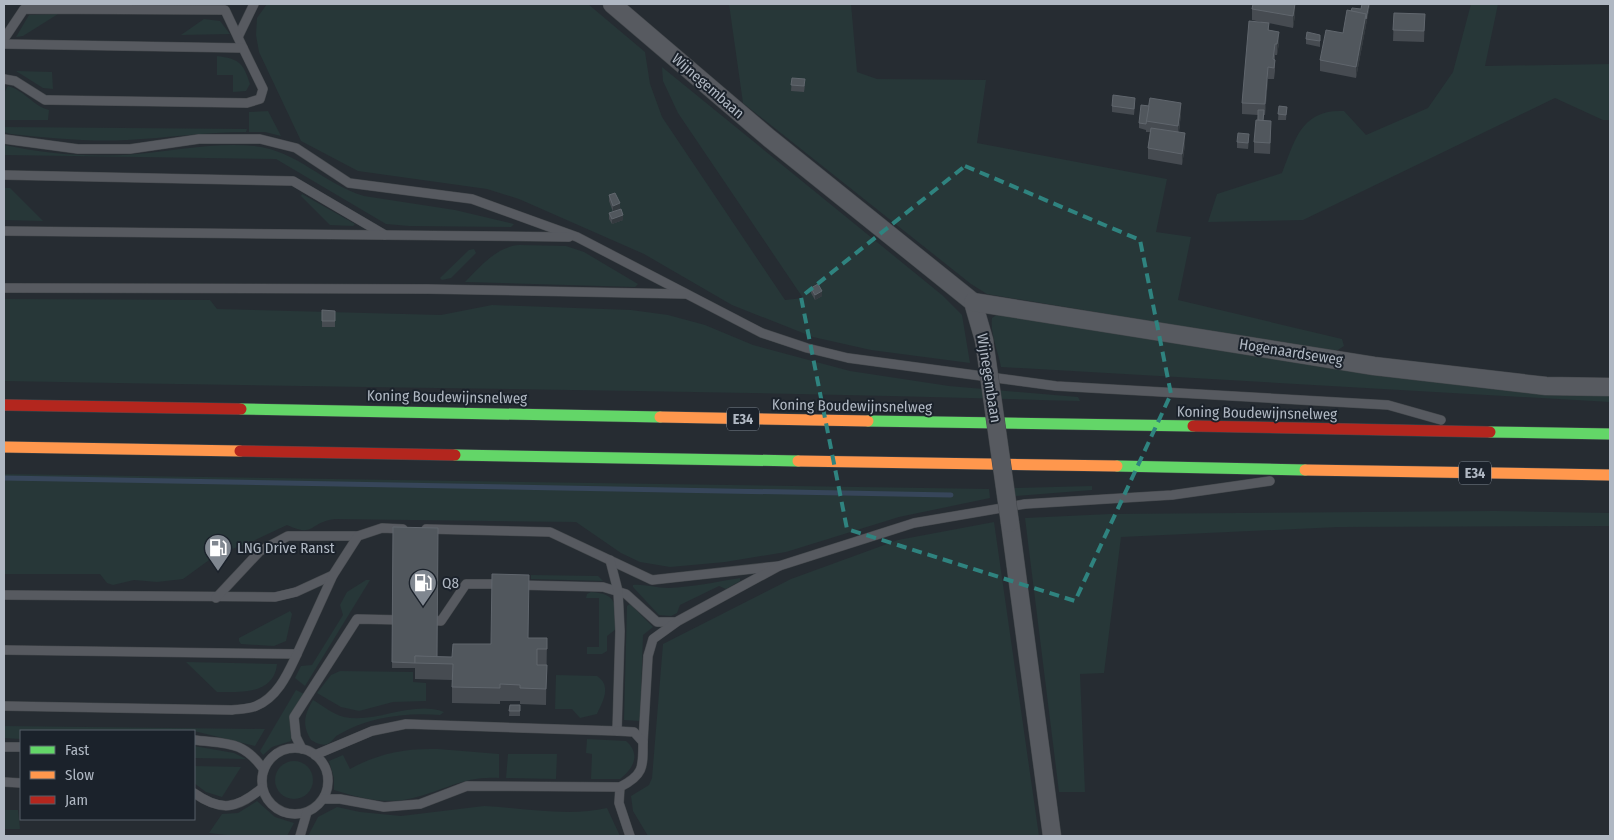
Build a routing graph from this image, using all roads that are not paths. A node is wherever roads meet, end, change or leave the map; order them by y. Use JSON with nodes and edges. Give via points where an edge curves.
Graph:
{"nodes":[{"id":1,"x":254,"y":4,"type":"edge"},
{"id":2,"x":612,"y":4,"type":"edge"},
{"id":3,"x":25,"y":6,"type":"edge"},
{"id":4,"x":629,"y":11,"type":"edge"},
{"id":5,"x":238,"y":37,"type":"junction"},
{"id":6,"x":4,"y":39,"type":"edge"},
{"id":7,"x":4,"y":44,"type":"edge"},
{"id":8,"x":243,"y":48,"type":"junction"},
{"id":9,"x":4,"y":79,"type":"edge"},
{"id":10,"x":4,"y":139,"type":"edge"},
{"id":11,"x":4,"y":175,"type":"edge"},
{"id":12,"x":4,"y":231,"type":"edge"},
{"id":13,"x":385,"y":235,"type":"junction"},
{"id":14,"x":577,"y":237,"type":"junction"},
{"id":15,"x":4,"y":288,"type":"edge"},
{"id":16,"x":685,"y":294,"type":"junction"},
{"id":17,"x":973,"y":302,"type":"junction"},
{"id":18,"x":1610,"y":387,"type":"edge"},
{"id":19,"x":4,"y":404,"type":"edge"},
{"id":20,"x":1482,"y":432,"type":"junction"},
{"id":21,"x":1610,"y":434,"type":"edge"},
{"id":22,"x":4,"y":447,"type":"edge"},
{"id":23,"x":1339,"y":471,"type":"junction"},
{"id":24,"x":1610,"y":475,"type":"edge"},
{"id":25,"x":358,"y":536,"type":"junction"},
{"id":26,"x":610,"y":560,"type":"junction"},
{"id":27,"x":779,"y":566,"type":"junction"},
{"id":28,"x":333,"y":575,"type":"junction"},
{"id":29,"x":618,"y":591,"type":"junction"},
{"id":30,"x":4,"y":595,"type":"edge"},
{"id":31,"x":216,"y":598,"type":"junction"},
{"id":32,"x":678,"y":621,"type":"junction"},
{"id":33,"x":4,"y":650,"type":"edge"},
{"id":34,"x":298,"y":654,"type":"junction"},
{"id":35,"x":4,"y":706,"type":"edge"},
{"id":36,"x":617,"y":731,"type":"junction"},
{"id":37,"x":195,"y":740,"type":"edge"},
{"id":38,"x":643,"y":742,"type":"junction"},
{"id":39,"x":4,"y":747,"type":"edge"},
{"id":40,"x":20,"y":747,"type":"edge"},
{"id":41,"x":302,"y":749,"type":"junction"},
{"id":42,"x":315,"y":755,"type":"junction"},
{"id":43,"x":264,"y":770,"type":"junction"},
{"id":44,"x":4,"y":782,"type":"edge"},
{"id":45,"x":20,"y":783,"type":"edge"},
{"id":46,"x":620,"y":787,"type":"junction"},
{"id":47,"x":262,"y":788,"type":"junction"},
{"id":48,"x":195,"y":793,"type":"edge"},
{"id":49,"x":323,"y":799,"type":"junction"},
{"id":50,"x":307,"y":812,"type":"junction"},
{"id":51,"x":300,"y":836,"type":"edge"},
{"id":52,"x":630,"y":836,"type":"edge"},
{"id":53,"x":1052,"y":836,"type":"edge"}],
"edges":[{"from":1,"to":5,"type":"lane"},
{"from":2,"to":4,"type":"street","name":"Wijnegembaan"},
{"from":3,"to":5,"type":"lane","via":[[225,10]]},
{"from":3,"to":6,"type":"lane"},
{"from":4,"to":17,"type":"street","name":"Wijnegembaan","via":[[769,138]]},
{"from":5,"to":8,"type":"lane"},
{"from":7,"to":8,"type":"lane"},
{"from":8,"to":9,"type":"lane","via":[[262,89],[260,99],[247,103],[45,100],[15,80]]},
{"from":10,"to":14,"type":"lane","via":[[78,149],[130,149],[199,139],[260,139],[296,148],[349,184],[472,199]]},
{"from":11,"to":13,"type":"lane","via":[[293,181]]},
{"from":12,"to":13,"type":"lane"},
{"from":13,"to":14,"type":"lane"},
{"from":14,"to":16,"type":"lane"},
{"from":15,"to":16,"type":"lane","via":[[426,289]]},
{"from":16,"to":20,"type":"lane","via":[[762,333],[848,358],[1056,386],[1388,405]]},
{"from":17,"to":18,"type":"street","name":"Hogenaardseweg","via":[[1374,366],[1546,386]]},
{"from":17,"to":53,"type":"street","name":"Wijnegembaan","bridge":true,"via":[[984,340]]},
{"from":19,"to":20,"type":"highway","name":"Koning Boudewijnsnelweg","number":"E34"},
{"from":20,"to":21,"type":"highway","name":"Koning Boudewijnsnelweg","number":"E34"},
{"from":22,"to":23,"type":"highway","number":"E34"},
{"from":23,"to":24,"type":"highway","number":"E34"},
{"from":23,"to":27,"type":"lane","via":[[1172,495],[1025,504],[914,523]]},
{"from":25,"to":26,"type":"lane","via":[[382,528],[550,532]]},
{"from":25,"to":28,"type":"lane"},
{"from":25,"to":31,"type":"lane","via":[[288,536],[260,551]]},
{"from":26,"to":27,"type":"lane","via":[[652,580]]},
{"from":26,"to":29,"type":"lane"},
{"from":27,"to":32,"type":"lane"},
{"from":28,"to":31,"type":"lane","via":[[303,590],[275,597]]},
{"from":28,"to":34,"type":"lane"},
{"from":29,"to":32,"type":"lane","via":[[631,597],[657,622]]},
{"from":29,"to":36,"type":"lane"},
{"from":29,"to":41,"type":"lane","via":[[579,585],[466,584],[441,620],[357,619],[294,717],[296,737]]},
{"from":30,"to":31,"type":"lane"},
{"from":32,"to":38,"type":"lane","via":[[659,633],[650,646]]},
{"from":33,"to":34,"type":"lane"},
{"from":34,"to":35,"type":"lane","via":[[271,696],[256,706],[232,710]]},
{"from":36,"to":38,"type":"lane","via":[[634,732]]},
{"from":36,"to":42,"type":"lane","via":[[406,724],[372,731]]},
{"from":37,"to":43,"type":"lane","via":[[242,748],[253,755]]},
{"from":38,"to":46,"type":"lane","via":[[644,766],[635,780]]},
{"from":39,"to":40,"type":"lane"},
{"from":41,"to":42,"type":"lane"},
{"from":41,"to":43,"type":"lane","via":[[288,749],[276,754]]},
{"from":42,"to":49,"type":"lane","via":[[326,772],[327,786]]},
{"from":43,"to":47,"type":"lane"},
{"from":44,"to":45,"type":"lane"},
{"from":46,"to":49,"type":"lane","via":[[468,786],[420,804],[384,807]]},
{"from":46,"to":52,"type":"lane","via":[[619,803]]},
{"from":47,"to":48,"type":"lane","via":[[238,804],[222,807]]},
{"from":47,"to":50,"type":"lane","via":[[268,801],[279,810],[293,814]]},
{"from":49,"to":50,"type":"lane"},
{"from":50,"to":51,"type":"lane"}]}
